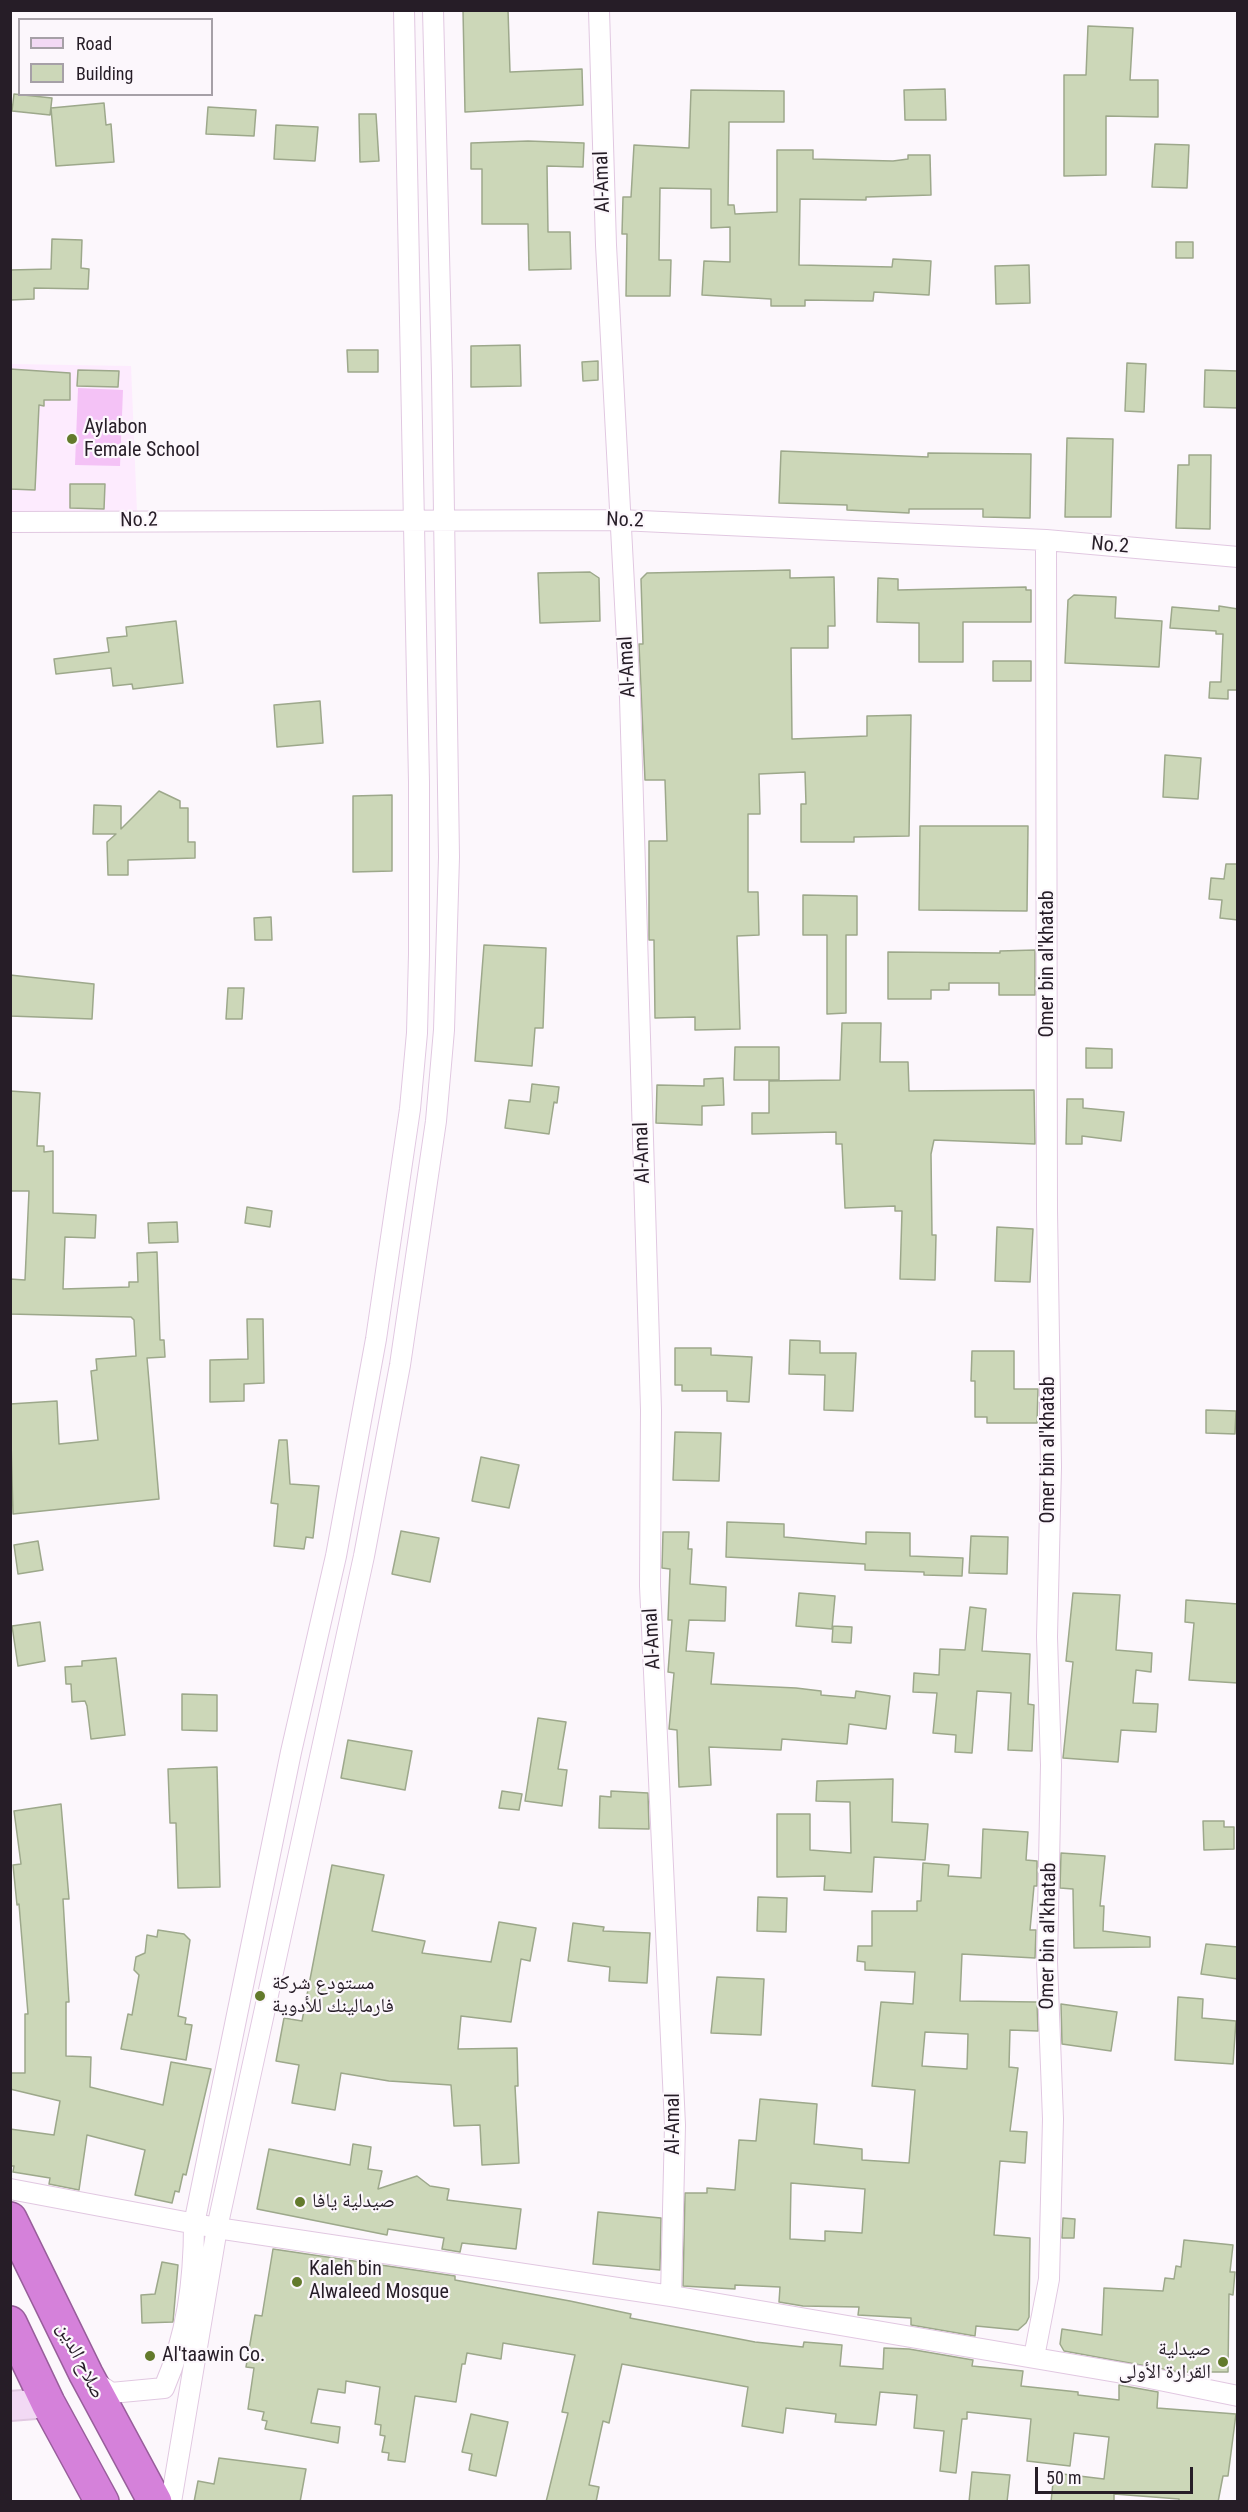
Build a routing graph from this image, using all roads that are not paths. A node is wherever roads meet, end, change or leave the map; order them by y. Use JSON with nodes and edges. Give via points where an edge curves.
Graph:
{"nodes":[{"id":1,"x":404,"y":10,"type":"edge"},
{"id":2,"x":433,"y":10,"type":"edge"},
{"id":3,"x":599,"y":10,"type":"edge"},
{"id":4,"x":444,"y":519,"type":"junction"},
{"id":5,"x":414,"y":520,"type":"junction"},
{"id":6,"x":620,"y":520,"type":"junction"},
{"id":7,"x":10,"y":522,"type":"edge"},
{"id":8,"x":1046,"y":540,"type":"junction"},
{"id":9,"x":1238,"y":557,"type":"edge"},
{"id":10,"x":10,"y":2189,"type":"edge"},
{"id":11,"x":10,"y":2219,"type":"edge"},
{"id":12,"x":194,"y":2224,"type":"junction"},
{"id":13,"x":217,"y":2228,"type":"junction"},
{"id":14,"x":671,"y":2296,"type":"junction"},
{"id":15,"x":10,"y":2323,"type":"edge"},
{"id":16,"x":1034,"y":2357,"type":"junction"},
{"id":17,"x":86,"y":2374,"type":"junction"},
{"id":18,"x":1238,"y":2396,"type":"edge"},
{"id":19,"x":48,"y":2403,"type":"junction"},
{"id":20,"x":10,"y":2406,"type":"edge"},
{"id":21,"x":102,"y":2502,"type":"edge"},
{"id":22,"x":154,"y":2502,"type":"edge"},
{"id":23,"x":171,"y":2502,"type":"edge"}],
"edges":[{"from":1,"to":5,"type":"street"},
{"from":2,"to":4,"type":"street"},
{"from":3,"to":6,"type":"street","name":"Al-Amal"},
{"from":4,"to":5,"type":"street","name":"No.2"},
{"from":4,"to":6,"type":"street","name":"No.2"},
{"from":4,"to":13,"type":"street","via":[[448,892],[444,1030],[425,1211],[364,1556]]},
{"from":5,"to":7,"type":"street","name":"No.2"},
{"from":5,"to":12,"type":"street","via":[[419,954],[410,1109],[376,1339],[336,1556],[291,1752]]},
{"from":6,"to":8,"type":"street","name":"No.2"},
{"from":6,"to":14,"type":"street","name":"Al-Amal","via":[[630,698],[650,1376],[650,1586],[675,2125]]},
{"from":8,"to":9,"type":"street","name":"No.2"},
{"from":8,"to":16,"type":"street","name":"Omer bin al'khatab","via":[[1051,1467],[1047,1962],[1053,2120],[1049,2279]]},
{"from":10,"to":12,"type":"street"},
{"from":11,"to":17,"type":"highway","name":"صلاح الدين"},
{"from":12,"to":13,"type":"street"},
{"from":12,"to":17,"type":"street","via":[[194,2270],[179,2354],[164,2388],[111,2393]]},
{"from":13,"to":14,"type":"street"},
{"from":13,"to":23,"type":"street"},
{"from":14,"to":16,"type":"street"},
{"from":15,"to":19,"type":"highway"},
{"from":16,"to":18,"type":"street"},
{"from":17,"to":22,"type":"highway","name":"صلاح الدين"},
{"from":19,"to":20,"type":"main road"},
{"from":19,"to":21,"type":"highway"}]}
